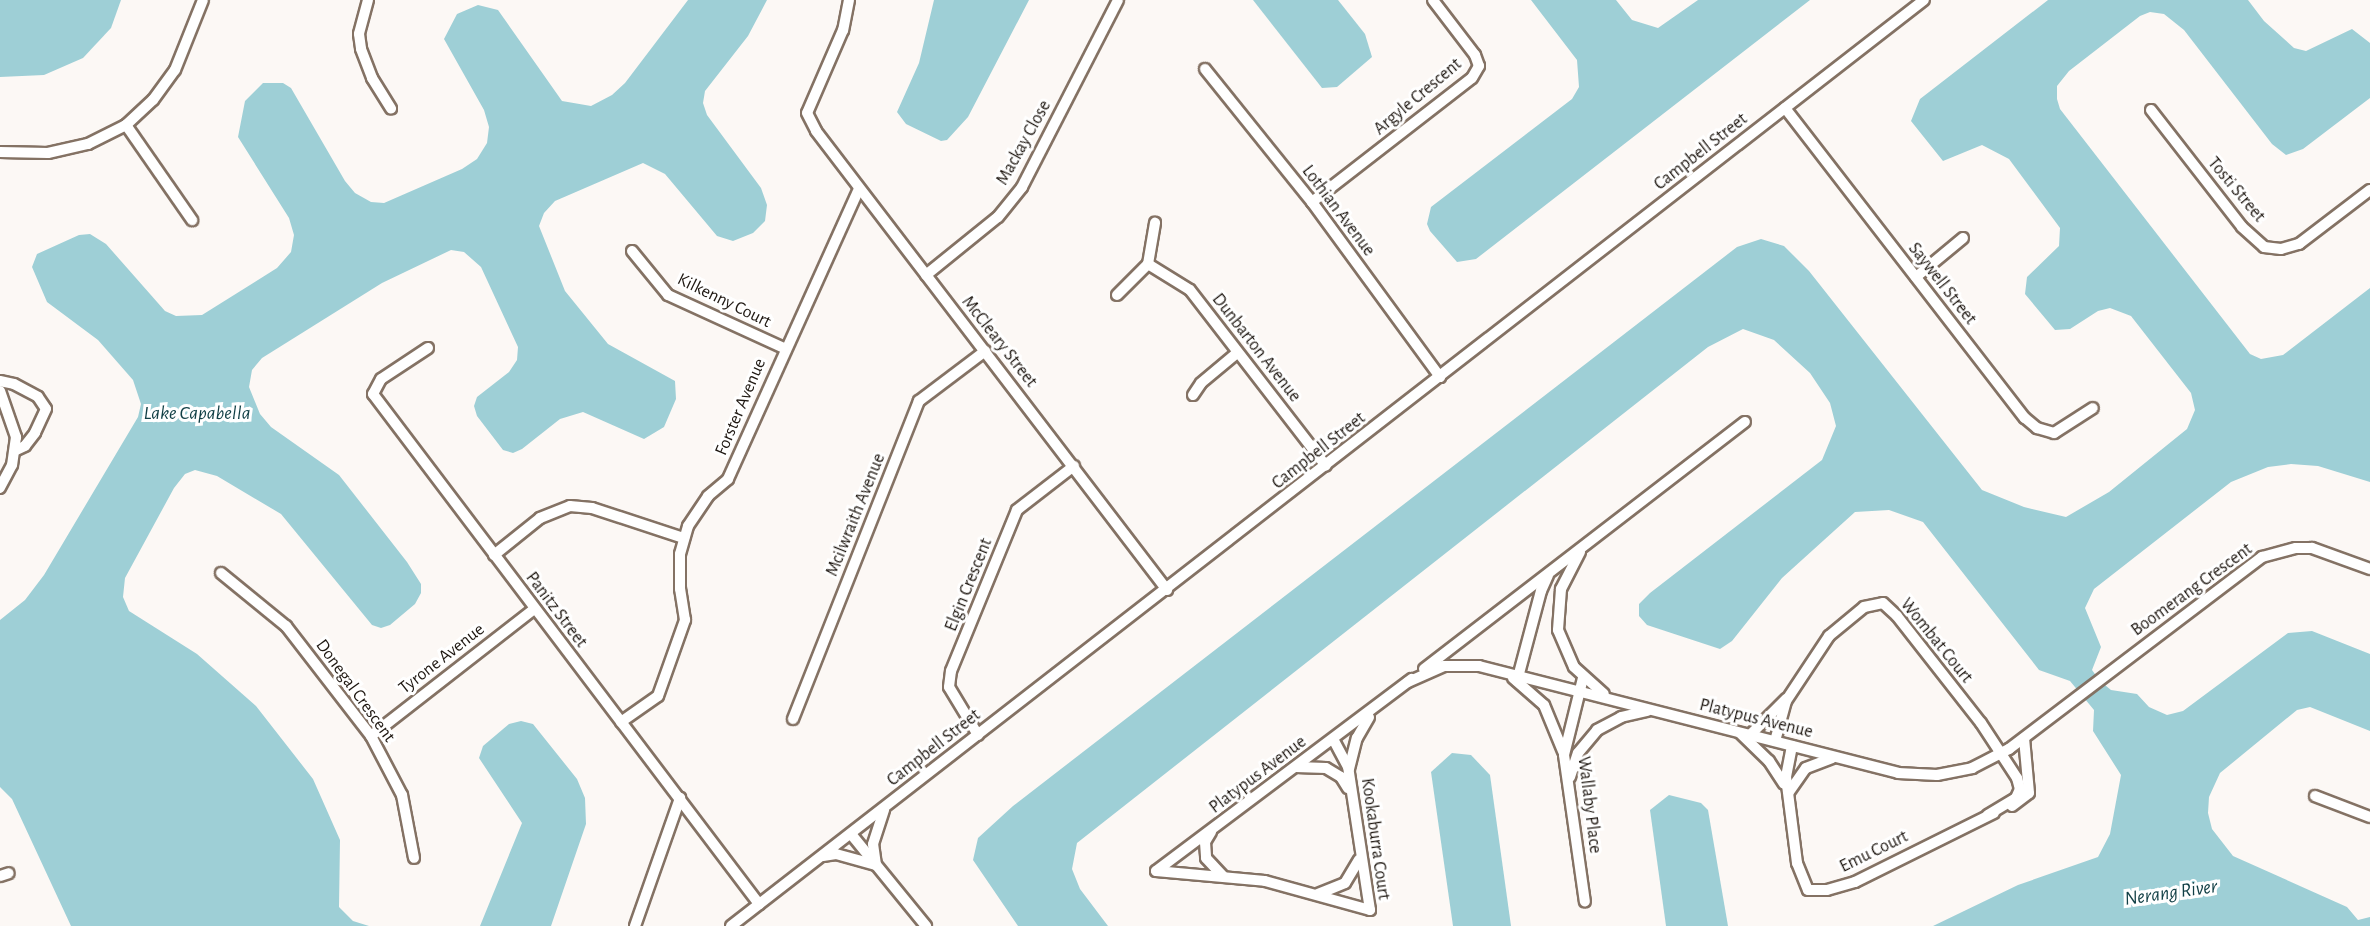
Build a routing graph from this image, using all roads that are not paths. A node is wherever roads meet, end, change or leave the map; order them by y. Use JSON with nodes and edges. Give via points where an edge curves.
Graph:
{"nodes":[{"id":1,"x":203,"y":0,"type":"edge"},
{"id":2,"x":368,"y":0,"type":"edge"},
{"id":3,"x":849,"y":0,"type":"edge"},
{"id":4,"x":1118,"y":0,"type":"edge"},
{"id":5,"x":1433,"y":0,"type":"edge"},
{"id":6,"x":1924,"y":0,"type":"edge"},
{"id":7,"x":1205,"y":69,"type":"dead end"},
{"id":8,"x":391,"y":108,"type":"dead end"},
{"id":9,"x":1785,"y":108,"type":"junction"},
{"id":10,"x":2151,"y":110,"type":"dead end"},
{"id":11,"x":126,"y":125,"type":"junction"},
{"id":12,"x":0,"y":152,"type":"edge"},
{"id":13,"x":859,"y":189,"type":"junction"},
{"id":14,"x":2370,"y":190,"type":"edge"},
{"id":15,"x":1312,"y":202,"type":"junction"},
{"id":16,"x":192,"y":220,"type":"dead end"},
{"id":17,"x":1155,"y":223,"type":"dead end"},
{"id":18,"x":1963,"y":238,"type":"dead end"},
{"id":19,"x":632,"y":251,"type":"dead end"},
{"id":20,"x":1148,"y":264,"type":"junction"},
{"id":21,"x":926,"y":275,"type":"junction"},
{"id":22,"x":1916,"y":277,"type":"junction"},
{"id":23,"x":1117,"y":295,"type":"dead end"},
{"id":24,"x":428,"y":348,"type":"dead end"},
{"id":25,"x":784,"y":348,"type":"junction"},
{"id":26,"x":985,"y":351,"type":"junction"},
{"id":27,"x":1237,"y":353,"type":"junction"},
{"id":28,"x":1440,"y":377,"type":"junction"},
{"id":29,"x":0,"y":381,"type":"edge"},
{"id":30,"x":0,"y":391,"type":"edge"},
{"id":31,"x":1193,"y":395,"type":"dead end"},
{"id":32,"x":2093,"y":408,"type":"dead end"},
{"id":33,"x":1745,"y":422,"type":"dead end"},
{"id":34,"x":16,"y":450,"type":"junction"},
{"id":35,"x":1074,"y":466,"type":"junction"},
{"id":36,"x":1326,"y":466,"type":"junction"},
{"id":37,"x":0,"y":488,"type":"edge"},
{"id":38,"x":684,"y":538,"type":"junction"},
{"id":39,"x":1588,"y":543,"type":"junction"},
{"id":40,"x":494,"y":555,"type":"junction"},
{"id":41,"x":1554,"y":568,"type":"junction"},
{"id":42,"x":2370,"y":569,"type":"edge"},
{"id":43,"x":221,"y":573,"type":"dead end"},
{"id":44,"x":1167,"y":590,"type":"junction"},
{"id":45,"x":534,"y":609,"type":"junction"},
{"id":46,"x":1583,"y":678,"type":"junction"},
{"id":47,"x":1518,"y":679,"type":"junction"},
{"id":48,"x":1408,"y":682,"type":"junction"},
{"id":49,"x":1580,"y":692,"type":"junction"},
{"id":50,"x":2080,"y":695,"type":"joint"},
{"id":51,"x":1788,"y":696,"type":"junction"},
{"id":52,"x":1621,"y":702,"type":"junction"},
{"id":53,"x":1376,"y":707,"type":"junction"},
{"id":54,"x":1656,"y":711,"type":"junction"},
{"id":55,"x":793,"y":719,"type":"dead end"},
{"id":56,"x":621,"y":723,"type":"junction"},
{"id":57,"x":1737,"y":732,"type":"junction"},
{"id":58,"x":978,"y":735,"type":"junction"},
{"id":59,"x":1750,"y":735,"type":"junction"},
{"id":60,"x":371,"y":736,"type":"junction"},
{"id":61,"x":2024,"y":738,"type":"junction"},
{"id":62,"x":1333,"y":739,"type":"junction"},
{"id":63,"x":1774,"y":741,"type":"junction"},
{"id":64,"x":1792,"y":746,"type":"junction"},
{"id":65,"x":2000,"y":754,"type":"junction"},
{"id":66,"x":1565,"y":758,"type":"junction"},
{"id":67,"x":1845,"y":759,"type":"junction"},
{"id":68,"x":1289,"y":770,"type":"junction"},
{"id":69,"x":1349,"y":778,"type":"junction"},
{"id":70,"x":1569,"y":788,"type":"junction"},
{"id":71,"x":1788,"y":794,"type":"junction"},
{"id":72,"x":2315,"y":796,"type":"dead end"},
{"id":73,"x":1352,"y":797,"type":"junction"},
{"id":74,"x":680,"y":798,"type":"junction"},
{"id":75,"x":886,"y":807,"type":"junction"},
{"id":76,"x":1988,"y":815,"type":"junction"},
{"id":77,"x":2370,"y":817,"type":"edge"},
{"id":78,"x":1213,"y":829,"type":"junction"},
{"id":79,"x":851,"y":834,"type":"junction"},
{"id":80,"x":1360,"y":854,"type":"junction"},
{"id":81,"x":821,"y":857,"type":"junction"},
{"id":82,"x":414,"y":858,"type":"dead end"},
{"id":83,"x":876,"y":865,"type":"junction"},
{"id":84,"x":1156,"y":871,"type":"joint"},
{"id":85,"x":1222,"y":876,"type":"junction"},
{"id":86,"x":1315,"y":894,"type":"junction"},
{"id":87,"x":1586,"y":902,"type":"dead end"},
{"id":88,"x":759,"y":904,"type":"junction"},
{"id":89,"x":635,"y":926,"type":"edge"},
{"id":90,"x":731,"y":926,"type":"edge"},
{"id":91,"x":926,"y":926,"type":"edge"}],
"edges":[{"from":1,"to":11,"type":"street","via":[[175,70],[153,100]]},
{"from":2,"to":8,"type":"street","via":[[359,34],[361,49],[372,78]]},
{"from":3,"to":13,"type":"street","name":"McCleary Street","via":[[843,30],[807,113]]},
{"from":4,"to":21,"type":"street","name":"Mackay Close","via":[[1022,187],[998,217]]},
{"from":5,"to":15,"type":"street","name":"Argyle Crescent","via":[[1475,55],[1479,66],[1472,78]]},
{"from":6,"to":9,"type":"street","name":"Campbell Street"},
{"from":7,"to":15,"type":"street","name":"Lothian Avenue"},
{"from":9,"to":22,"type":"street","name":"Saywell Street"},
{"from":9,"to":28,"type":"street","name":"Campbell Street"},
{"from":10,"to":14,"type":"street","name":"Tosti Street","via":[[2242,227],[2264,247],[2281,249],[2299,244]]},
{"from":11,"to":12,"type":"street","via":[[88,144],[48,153]]},
{"from":11,"to":16,"type":"street"},
{"from":13,"to":21,"type":"street","name":"McCleary Street"},
{"from":13,"to":25,"type":"street","name":"Forster Avenue"},
{"from":15,"to":28,"type":"street","name":"Lothian Avenue"},
{"from":17,"to":20,"type":"street"},
{"from":18,"to":22,"type":"street"},
{"from":19,"to":25,"type":"street","name":"Kilkenny Court","via":[[668,296]]},
{"from":20,"to":23,"type":"street"},
{"from":20,"to":27,"type":"street","name":"Dunbarton Avenue","via":[[1174,277],[1190,291]]},
{"from":21,"to":26,"type":"street","name":"McCleary Street"},
{"from":22,"to":32,"type":"street","name":"Saywell Street","via":[[2037,428],[2054,433]]},
{"from":24,"to":40,"type":"street","name":"Panitz Street","via":[[381,380],[373,394]]},
{"from":25,"to":38,"type":"street","name":"Forster Avenue","via":[[728,479],[708,496]]},
{"from":26,"to":35,"type":"street","name":"McCleary Street"},
{"from":26,"to":55,"type":"street","name":"Mcilwraith Avenue","via":[[919,400]]},
{"from":27,"to":31,"type":"street","via":[[1201,383]]},
{"from":27,"to":36,"type":"street","name":"Dunbarton Avenue"},
{"from":28,"to":36,"type":"street","name":"Campbell Street"},
{"from":29,"to":34,"type":"street","via":[[38,397],[46,409],[35,433],[25,446]]},
{"from":30,"to":34,"type":"street","via":[[14,424]]},
{"from":33,"to":39,"type":"street","name":"Platypus Avenue"},
{"from":34,"to":37,"type":"street"},
{"from":35,"to":44,"type":"street","name":"McCleary Street"},
{"from":35,"to":58,"type":"street","name":"Elgin Crescent","via":[[1017,510],[951,671],[949,687]]},
{"from":36,"to":44,"type":"street","name":"Campbell Street"},
{"from":38,"to":40,"type":"street","via":[[592,508],[570,506],[540,518]]},
{"from":38,"to":56,"type":"street","name":"Forster Avenue","via":[[680,589],[685,620],[658,696]]},
{"from":39,"to":41,"type":"street","name":"Platypus Avenue"},
{"from":39,"to":46,"type":"street","via":[[1569,569],[1557,612],[1563,647]]},
{"from":40,"to":45,"type":"street","name":"Panitz Street"},
{"from":41,"to":47,"type":"street","via":[[1540,591]]},
{"from":41,"to":48,"type":"street","name":"Platypus Avenue"},
{"from":42,"to":50,"type":"street","name":"Boomerang Crescent","via":[[2312,548],[2262,557]]},
{"from":43,"to":60,"type":"street","name":"Donegal Crescent","via":[[286,626]]},
{"from":44,"to":58,"type":"street","name":"Campbell Street"},
{"from":45,"to":56,"type":"street","name":"Panitz Street"},
{"from":45,"to":60,"type":"street","name":"Tyrone Avenue"},
{"from":46,"to":49,"type":"street","name":"Wallaby Place"},
{"from":46,"to":52,"type":"street","via":[[1601,693]]},
{"from":47,"to":48,"type":"street","name":"Platypus Avenue","via":[[1471,665],[1449,665]]},
{"from":47,"to":49,"type":"street","name":"Platypus Avenue"},
{"from":47,"to":66,"type":"street","via":[[1547,710]]},
{"from":48,"to":53,"type":"street","name":"Platypus Avenue"},
{"from":49,"to":52,"type":"street","name":"Platypus Avenue"},
{"from":49,"to":66,"type":"street","name":"Wallaby Place"},
{"from":50,"to":61,"type":"street","name":"Platypus Avenue"},
{"from":51,"to":59,"type":"street","name":"Wombat Court"},
{"from":51,"to":63,"type":"street","name":"Wombat Court"},
{"from":51,"to":65,"type":"street","name":"Wombat Court","via":[[1831,633],[1864,607],[1881,603],[1897,616]]},
{"from":52,"to":54,"type":"street","name":"Platypus Avenue"},
{"from":53,"to":62,"type":"street","name":"Platypus Avenue"},
{"from":53,"to":69,"type":"street","via":[[1357,738]]},
{"from":54,"to":57,"type":"street","name":"Platypus Avenue"},
{"from":54,"to":70,"type":"street","via":[[1629,714],[1597,730],[1576,757]]},
{"from":56,"to":74,"type":"street","name":"Panitz Street"},
{"from":57,"to":59,"type":"street","name":"Platypus Avenue"},
{"from":57,"to":71,"type":"street","via":[[1769,761]]},
{"from":58,"to":75,"type":"street","name":"Campbell Street"},
{"from":59,"to":63,"type":"street","name":"Platypus Avenue"},
{"from":60,"to":82,"type":"street","name":"Donegal Crescent","via":[[402,795]]},
{"from":61,"to":65,"type":"street","name":"Platypus Avenue"},
{"from":61,"to":76,"type":"street","name":"Emu Court","via":[[2028,795]]},
{"from":62,"to":68,"type":"street","name":"Platypus Avenue"},
{"from":62,"to":69,"type":"street","name":"Kookaburra Court","via":[[1346,762]]},
{"from":63,"to":64,"type":"street","name":"Platypus Avenue"},
{"from":64,"to":67,"type":"street","name":"Platypus Avenue"},
{"from":64,"to":71,"type":"street","name":"Emu Court","via":[[1786,773]]},
{"from":65,"to":67,"type":"street","name":"Platypus Avenue","via":[[1967,770],[1937,775],[1898,773]]},
{"from":65,"to":76,"type":"street","name":"Emu Court","via":[[2017,778],[2019,792],[2011,802]]},
{"from":66,"to":70,"type":"street","name":"Wallaby Place"},
{"from":67,"to":71,"type":"street","via":[[1826,759],[1809,766]]},
{"from":68,"to":73,"type":"street","via":[[1308,765],[1330,769],[1342,779]]},
{"from":68,"to":78,"type":"street","name":"Platypus Avenue"},
{"from":69,"to":73,"type":"street","name":"Kookaburra Court"},
{"from":70,"to":87,"type":"street","name":"Wallaby Place"},
{"from":71,"to":76,"type":"street","name":"Emu Court","via":[[1798,868],[1805,889],[1811,891],[1856,882]]},
{"from":72,"to":77,"type":"street"},
{"from":73,"to":80,"type":"street","name":"Kookaburra Court"},
{"from":74,"to":88,"type":"street","name":"Panitz Street"},
{"from":74,"to":89,"type":"street"},
{"from":75,"to":79,"type":"street","name":"Campbell Street"},
{"from":75,"to":83,"type":"street","via":[[873,844]]},
{"from":78,"to":84,"type":"street","name":"Platypus Avenue"},
{"from":78,"to":85,"type":"street","via":[[1205,842],[1205,853],[1211,867]]},
{"from":79,"to":81,"type":"street","name":"Campbell Street"},
{"from":79,"to":83,"type":"street"},
{"from":80,"to":86,"type":"street","via":[[1356,869],[1346,882]]},
{"from":80,"to":86,"type":"street","name":"Kookaburra Court","via":[[1371,910]]},
{"from":81,"to":83,"type":"street","via":[[836,854]]},
{"from":81,"to":88,"type":"street","name":"Campbell Street"},
{"from":83,"to":91,"type":"street"},
{"from":84,"to":85,"type":"street","name":"Kookaburra Court","via":[[1177,876]]},
{"from":85,"to":86,"type":"street","name":"Kookaburra Court","via":[[1265,881]]},
{"from":88,"to":90,"type":"street","name":"Campbell Street"}]}
